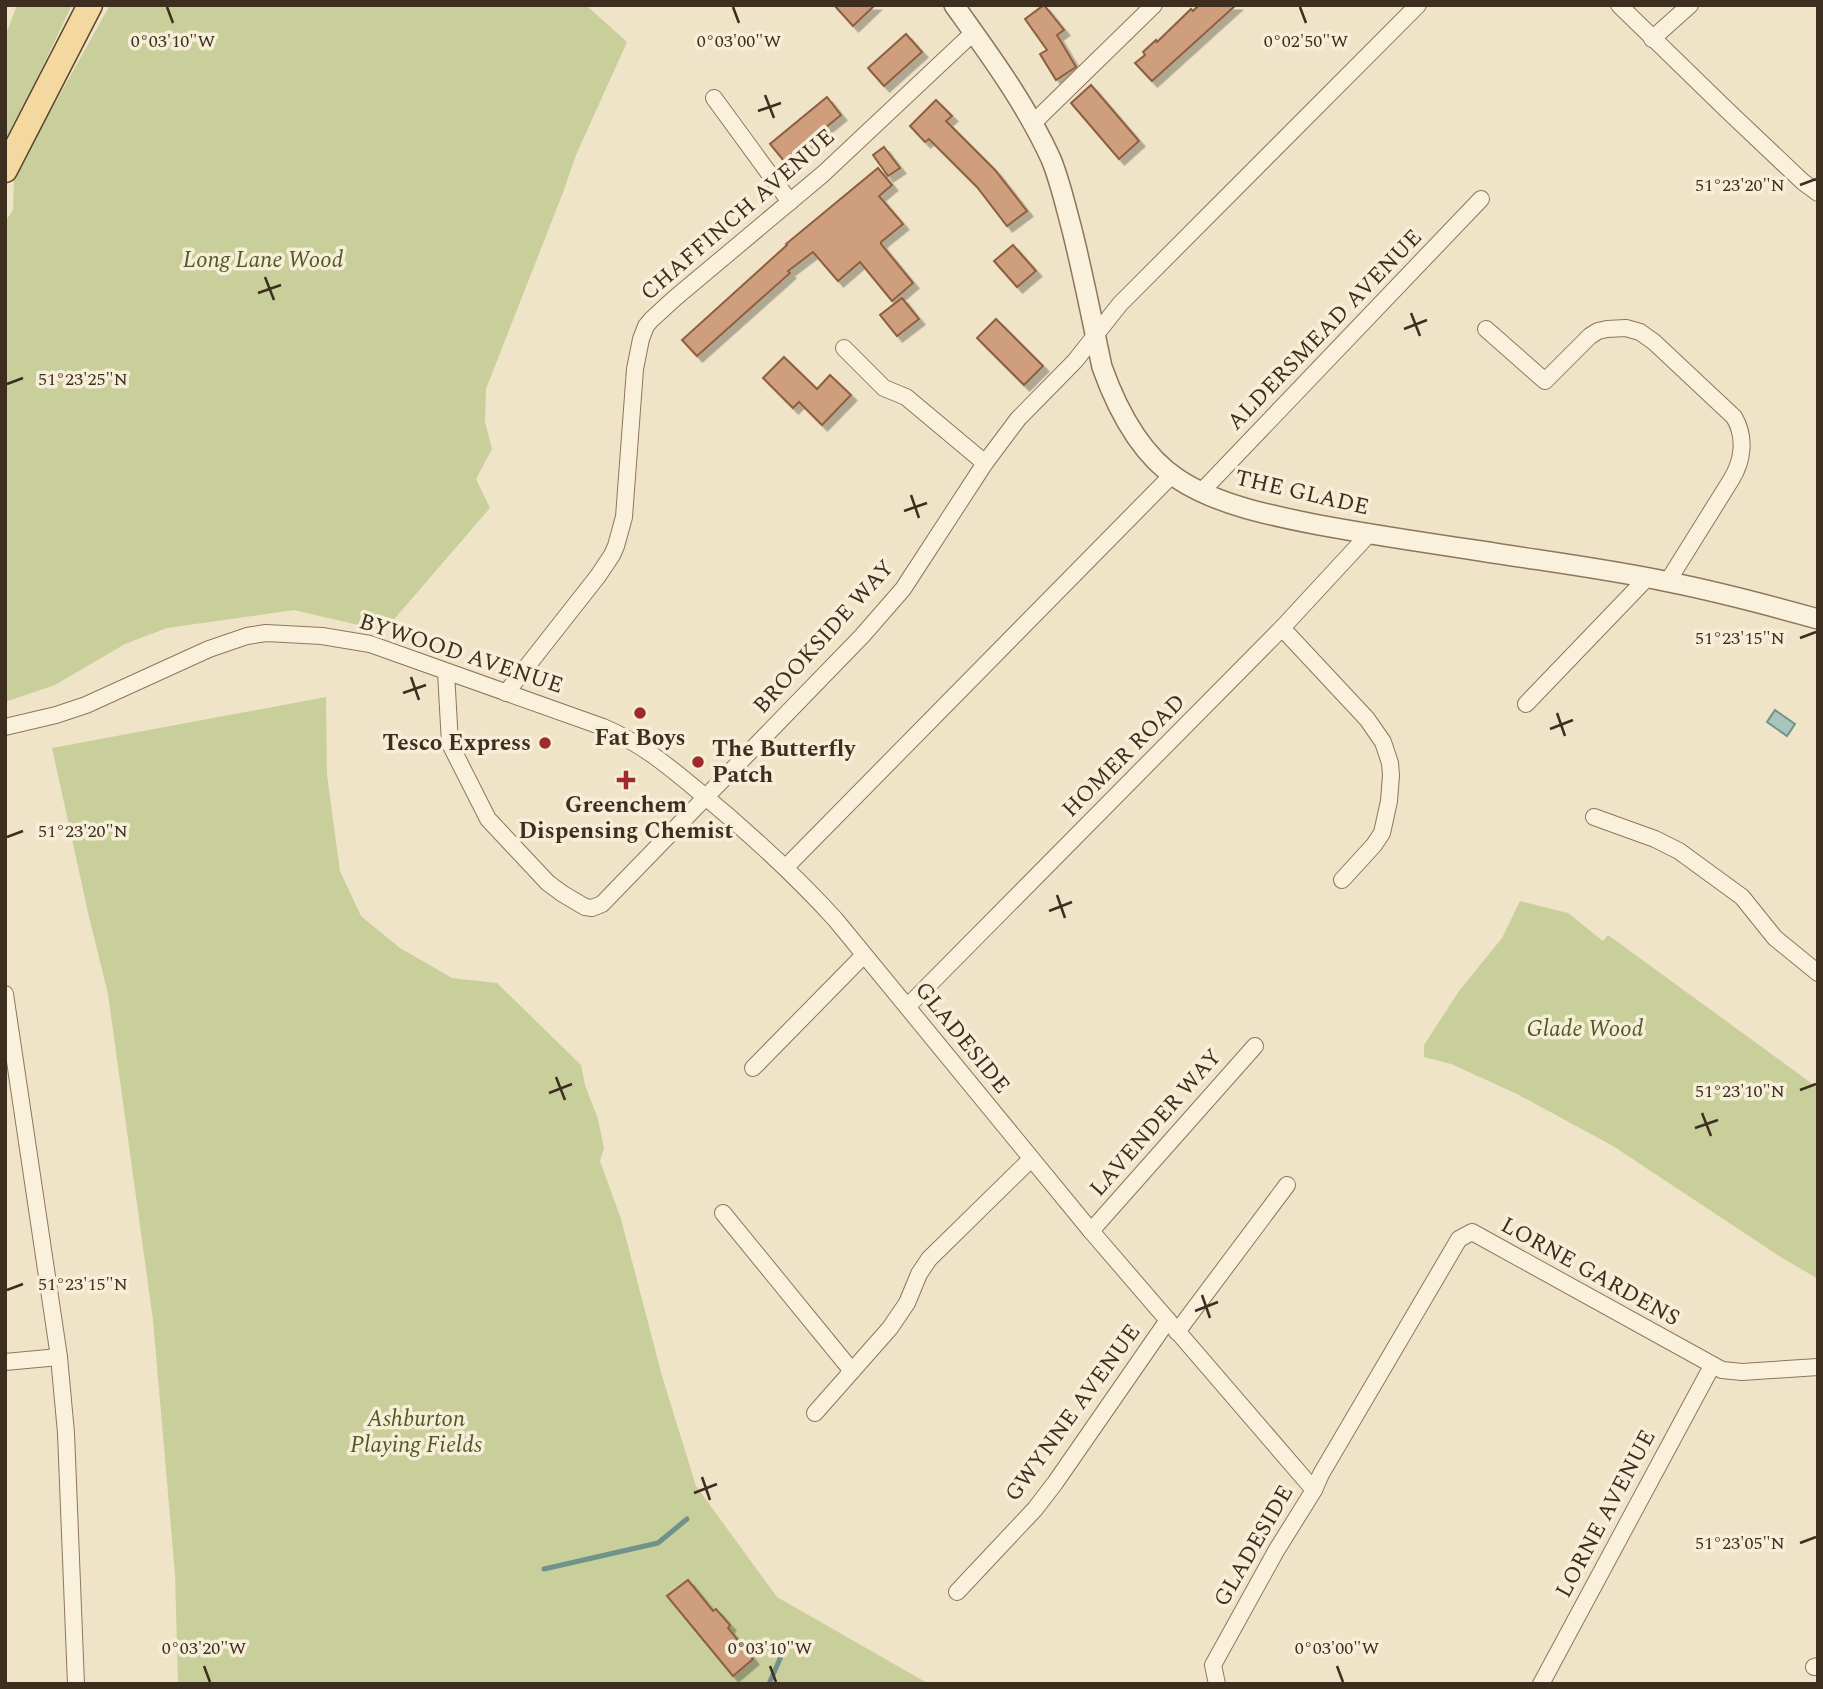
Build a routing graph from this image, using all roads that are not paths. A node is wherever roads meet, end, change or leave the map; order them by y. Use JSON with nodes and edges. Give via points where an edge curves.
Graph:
{"nodes":[{"id":1,"x":90,"y":5,"type":"edge"},
{"id":2,"x":954,"y":5,"type":"edge"},
{"id":3,"x":1154,"y":5,"type":"edge"},
{"id":4,"x":1418,"y":5,"type":"edge"},
{"id":5,"x":1619,"y":5,"type":"edge"},
{"id":6,"x":1690,"y":5,"type":"edge"},
{"id":7,"x":973,"y":33,"type":"junction"},
{"id":8,"x":1652,"y":39,"type":"junction"},
{"id":9,"x":713,"y":98,"type":"dead end"},
{"id":10,"x":1032,"y":124,"type":"junction"},
{"id":11,"x":5,"y":170,"type":"edge"},
{"id":12,"x":1818,"y":193,"type":"edge"},
{"id":13,"x":1481,"y":199,"type":"dead end"},
{"id":14,"x":790,"y":202,"type":"junction"},
{"id":15,"x":1486,"y":329,"type":"dead end"},
{"id":16,"x":1096,"y":335,"type":"junction"},
{"id":17,"x":844,"y":348,"type":"dead end"},
{"id":18,"x":985,"y":463,"type":"junction"},
{"id":19,"x":1172,"y":475,"type":"junction"},
{"id":20,"x":1202,"y":491,"type":"junction"},
{"id":21,"x":1369,"y":534,"type":"junction"},
{"id":22,"x":1647,"y":578,"type":"junction"},
{"id":23,"x":1668,"y":581,"type":"junction"},
{"id":24,"x":1818,"y":619,"type":"edge"},
{"id":25,"x":1282,"y":628,"type":"junction"},
{"id":26,"x":446,"y":672,"type":"junction"},
{"id":27,"x":506,"y":693,"type":"junction"},
{"id":28,"x":1526,"y":704,"type":"dead end"},
{"id":29,"x":5,"y":727,"type":"edge"},
{"id":30,"x":706,"y":797,"type":"junction"},
{"id":31,"x":1594,"y":817,"type":"dead end"},
{"id":32,"x":786,"y":867,"type":"junction"},
{"id":33,"x":1342,"y":880,"type":"dead end"},
{"id":34,"x":864,"y":954,"type":"junction"},
{"id":35,"x":1818,"y":973,"type":"edge"},
{"id":36,"x":5,"y":994,"type":"edge"},
{"id":37,"x":908,"y":1006,"type":"junction"},
{"id":38,"x":1255,"y":1046,"type":"dead end"},
{"id":39,"x":753,"y":1068,"type":"dead end"},
{"id":40,"x":1031,"y":1159,"type":"junction"},
{"id":41,"x":1287,"y":1185,"type":"dead end"},
{"id":42,"x":723,"y":1213,"type":"dead end"},
{"id":43,"x":1091,"y":1231,"type":"junction"},
{"id":44,"x":1173,"y":1326,"type":"junction"},
{"id":45,"x":59,"y":1357,"type":"junction"},
{"id":46,"x":5,"y":1362,"type":"edge"},
{"id":47,"x":1712,"y":1366,"type":"junction"},
{"id":48,"x":1818,"y":1367,"type":"edge"},
{"id":49,"x":852,"y":1371,"type":"junction"},
{"id":50,"x":815,"y":1413,"type":"dead end"},
{"id":51,"x":1314,"y":1490,"type":"junction"},
{"id":52,"x":957,"y":1592,"type":"dead end"},
{"id":53,"x":76,"y":1684,"type":"edge"},
{"id":54,"x":1217,"y":1684,"type":"edge"},
{"id":55,"x":1541,"y":1684,"type":"edge"}],
"edges":[{"from":1,"to":11,"type":"main road"},
{"from":2,"to":7,"type":"street","name":"THE GLADE"},
{"from":3,"to":10,"type":"street"},
{"from":4,"to":16,"type":"street","name":"BROOKSIDE WAY","via":[[1120,304]]},
{"from":5,"to":8,"type":"street"},
{"from":6,"to":8,"type":"street"},
{"from":7,"to":10,"type":"street","name":"THE GLADE"},
{"from":7,"to":14,"type":"street","name":"CHAFFINCH AVENUE"},
{"from":8,"to":12,"type":"street"},
{"from":9,"to":14,"type":"street"},
{"from":10,"to":16,"type":"street","name":"THE GLADE","via":[[1057,175]]},
{"from":13,"to":20,"type":"street","name":"ALDERSMEAD AVENUE"},
{"from":14,"to":27,"type":"street","name":"CHAFFINCH AVENUE","via":[[674,298],[646,327],[635,369],[625,506],[616,546]]},
{"from":15,"to":23,"type":"street","via":[[1545,381],[1598,331],[1632,330],[1654,342],[1734,417],[1741,435],[1739,464]]},
{"from":16,"to":18,"type":"street","name":"BROOKSIDE WAY","via":[[1018,419]]},
{"from":16,"to":19,"type":"street","name":"THE GLADE","via":[[1102,367],[1125,416],[1147,450]]},
{"from":17,"to":18,"type":"street","via":[[884,388],[910,400]]},
{"from":18,"to":30,"type":"street","name":"BROOKSIDE WAY","via":[[889,606]]},
{"from":19,"to":20,"type":"street","name":"THE GLADE"},
{"from":19,"to":32,"type":"street"},
{"from":20,"to":21,"type":"street","name":"THE GLADE","via":[[1291,520]]},
{"from":21,"to":22,"type":"street","name":"THE GLADE"},
{"from":21,"to":25,"type":"street","name":"HOMER ROAD"},
{"from":22,"to":23,"type":"street","name":"THE GLADE"},
{"from":22,"to":28,"type":"street"},
{"from":23,"to":24,"type":"street","name":"THE GLADE"},
{"from":25,"to":33,"type":"street","via":[[1367,719],[1383,742],[1390,763],[1382,833]]},
{"from":25,"to":37,"type":"street","name":"HOMER ROAD"},
{"from":26,"to":27,"type":"street","name":"BYWOOD AVENUE"},
{"from":26,"to":29,"type":"street","name":"BYWOOD AVENUE","via":[[362,642],[266,633],[209,649],[86,705]]},
{"from":26,"to":30,"type":"street","name":"BROOKSIDE WAY","via":[[450,744],[488,819],[548,883],[575,902],[592,908],[602,904]]},
{"from":27,"to":30,"type":"street","name":"BYWOOD AVENUE","via":[[620,734]]},
{"from":30,"to":32,"type":"street","name":"BYWOOD AVENUE"},
{"from":31,"to":35,"type":"street","via":[[1679,851],[1742,897],[1775,938]]},
{"from":32,"to":34,"type":"street","name":"GLADESIDE"},
{"from":34,"to":37,"type":"street","name":"GLADESIDE"},
{"from":34,"to":39,"type":"street"},
{"from":36,"to":45,"type":"street"},
{"from":37,"to":40,"type":"street","name":"GLADESIDE"},
{"from":38,"to":43,"type":"street","name":"LAVENDER WAY"},
{"from":40,"to":43,"type":"street","name":"GLADESIDE"},
{"from":40,"to":49,"type":"street","via":[[929,1259],[890,1328]]},
{"from":41,"to":44,"type":"street","name":"GWYNNE AVENUE"},
{"from":42,"to":49,"type":"street"},
{"from":43,"to":44,"type":"street","name":"GLADESIDE"},
{"from":44,"to":51,"type":"street","name":"GLADESIDE"},
{"from":44,"to":52,"type":"street","name":"GWYNNE AVENUE","via":[[1035,1509]]},
{"from":45,"to":46,"type":"street"},
{"from":45,"to":53,"type":"street"},
{"from":47,"to":48,"type":"street","name":"LORNE GARDENS","via":[[1730,1372]]},
{"from":47,"to":51,"type":"street","name":"LORNE GARDENS","via":[[1472,1232],[1459,1239]]},
{"from":47,"to":55,"type":"street","name":"LORNE AVENUE"},
{"from":49,"to":50,"type":"street"},
{"from":51,"to":54,"type":"street","name":"GLADESIDE","via":[[1213,1665]]}]}
